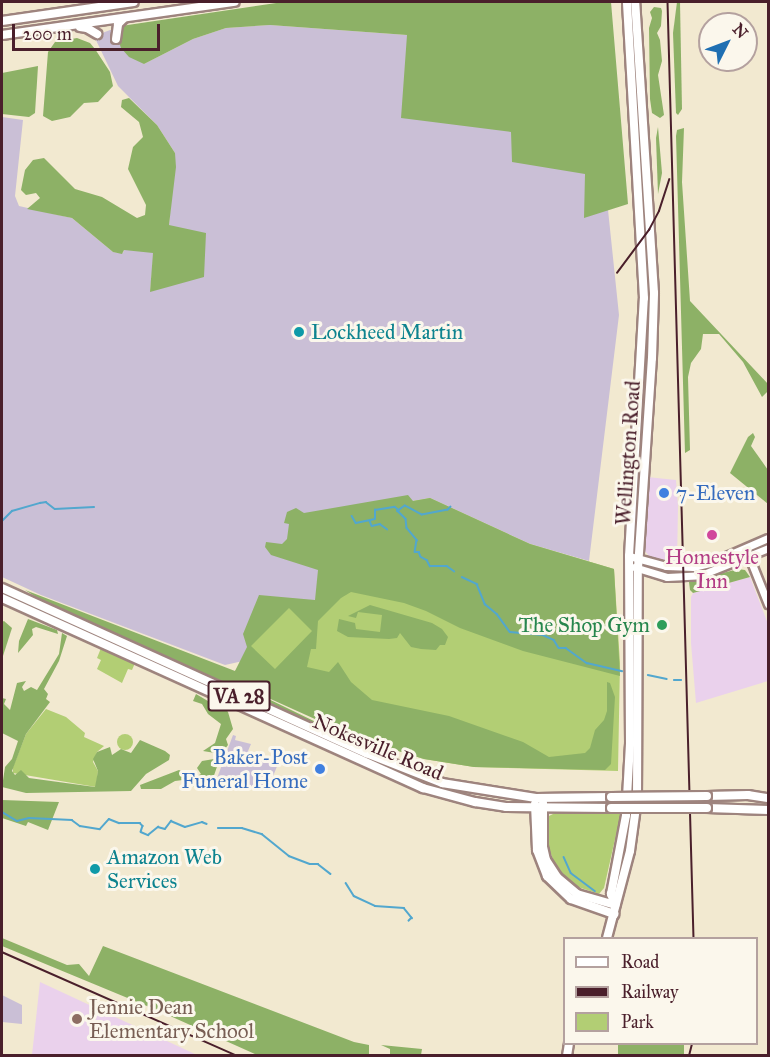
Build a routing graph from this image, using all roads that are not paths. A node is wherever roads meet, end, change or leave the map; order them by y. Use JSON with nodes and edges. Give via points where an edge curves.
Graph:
{"nodes":[{"id":1,"x":88,"y":2,"type":"edge"},
{"id":2,"x":134,"y":2,"type":"edge"},
{"id":3,"x":235,"y":2,"type":"edge"},
{"id":4,"x":627,"y":2,"type":"edge"},
{"id":5,"x":635,"y":2,"type":"edge"},
{"id":6,"x":69,"y":11,"type":"junction"},
{"id":7,"x":124,"y":18,"type":"junction"},
{"id":8,"x":2,"y":21,"type":"edge"},
{"id":9,"x":68,"y":26,"type":"junction"},
{"id":10,"x":97,"y":34,"type":"dead end"},
{"id":11,"x":2,"y":35,"type":"edge"},
{"id":12,"x":116,"y":39,"type":"dead end"},
{"id":13,"x":768,"y":538,"type":"edge"},
{"id":14,"x":746,"y":548,"type":"junction"},
{"id":15,"x":768,"y":548,"type":"edge"},
{"id":16,"x":749,"y":557,"type":"junction"},
{"id":17,"x":639,"y":559,"type":"junction"},
{"id":18,"x":629,"y":560,"type":"junction"},
{"id":19,"x":638,"y":568,"type":"junction"},
{"id":20,"x":2,"y":588,"type":"edge"},
{"id":21,"x":2,"y":598,"type":"edge"},
{"id":22,"x":768,"y":604,"type":"edge"},
{"id":23,"x":102,"y":639,"type":"junction"},
{"id":24,"x":539,"y":798,"type":"junction"},
{"id":25,"x":768,"y":798,"type":"edge"},
{"id":26,"x":539,"y":809,"type":"junction"},
{"id":27,"x":768,"y":810,"type":"edge"},
{"id":28,"x":614,"y":909,"type":"junction"},
{"id":29,"x":607,"y":937,"type":"edge"}],
"edges":[{"from":1,"to":6,"type":"main road"},
{"from":2,"to":6,"type":"main road"},
{"from":3,"to":7,"type":"main road"},
{"from":4,"to":18,"type":"main road","name":"Wellington Road","via":[[645,273]]},
{"from":5,"to":17,"type":"main road","name":"Wellington Road","via":[[654,293]]},
{"from":6,"to":8,"type":"main road"},
{"from":7,"to":9,"type":"main road"},
{"from":7,"to":12,"type":"main road","via":[[118,24]]},
{"from":9,"to":10,"type":"main road","via":[[87,28]]},
{"from":9,"to":11,"type":"main road"},
{"from":13,"to":14,"type":"street"},
{"from":14,"to":16,"type":"street"},
{"from":14,"to":17,"type":"street","via":[[693,567]]},
{"from":15,"to":16,"type":"street"},
{"from":16,"to":19,"type":"street","via":[[708,573],[684,577],[660,576]]},
{"from":16,"to":22,"type":"street"},
{"from":17,"to":18,"type":"street"},
{"from":17,"to":19,"type":"main road","name":"Wellington Road"},
{"from":18,"to":19,"type":"street"},
{"from":18,"to":28,"type":"main road","name":"Wellington Road","via":[[630,744],[626,815],[611,894]]},
{"from":19,"to":28,"type":"main road","name":"Wellington Road","via":[[637,800],[630,851]]},
{"from":20,"to":23,"type":"main road","name":"Nokesville Road","number":"VA 28"},
{"from":21,"to":23,"type":"main road","name":"Nokesville Road","number":"VA 28"},
{"from":23,"to":24,"type":"main road","name":"Nokesville Road","number":"VA 28","via":[[425,778]]},
{"from":23,"to":26,"type":"main road","name":"Nokesville Road","number":"VA 28","via":[[412,784],[475,802]]},
{"from":24,"to":25,"type":"main road","name":"Nokesville Road","number":"VA 28","bridge":true},
{"from":24,"to":26,"type":"main road"},
{"from":26,"to":27,"type":"main road","name":"Nokesville Road","number":"VA 28","bridge":true},
{"from":26,"to":28,"type":"main road","via":[[537,850],[547,876],[571,899]]},
{"from":28,"to":29,"type":"main road","name":"Wellington Road"}]}
